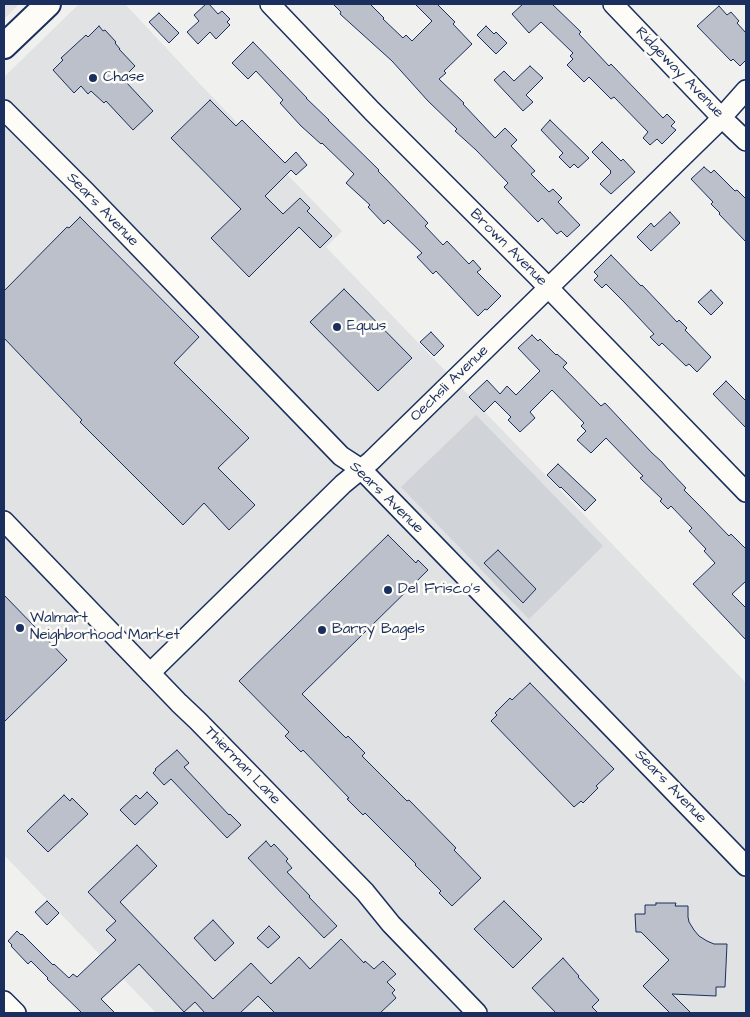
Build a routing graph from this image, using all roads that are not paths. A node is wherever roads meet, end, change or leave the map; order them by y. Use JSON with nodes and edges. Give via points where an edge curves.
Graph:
{"nodes":[{"id":1,"x":48,"y":4,"type":"edge"},
{"id":2,"x":270,"y":4,"type":"edge"},
{"id":3,"x":613,"y":4,"type":"edge"},
{"id":4,"x":4,"y":46,"type":"edge"},
{"id":5,"x":746,"y":90,"type":"edge"},
{"id":6,"x":4,"y":110,"type":"edge"},
{"id":7,"x":722,"y":118,"type":"junction"},
{"id":8,"x":746,"y":141,"type":"edge"},
{"id":9,"x":548,"y":288,"type":"junction"},
{"id":10,"x":360,"y":469,"type":"junction"},
{"id":11,"x":746,"y":492,"type":"edge"},
{"id":12,"x":4,"y":521,"type":"edge"},
{"id":13,"x":150,"y":673,"type":"junction"},
{"id":14,"x":746,"y":866,"type":"edge"},
{"id":15,"x":4,"y":1001,"type":"edge"},
{"id":16,"x":16,"y":1013,"type":"edge"},
{"id":17,"x":477,"y":1013,"type":"edge"}],
"edges":[{"from":1,"to":4,"type":"main road"},
{"from":2,"to":9,"type":"street","name":"Brown Avenue","via":[[372,112]]},
{"from":3,"to":7,"type":"street","name":"Ridgeway Avenue"},
{"from":5,"to":7,"type":"street","name":"Oechsli Avenue"},
{"from":6,"to":10,"type":"street","name":"Sears Avenue","via":[[340,456]]},
{"from":7,"to":8,"type":"street","name":"Ridgeway Avenue"},
{"from":7,"to":9,"type":"street","name":"Oechsli Avenue"},
{"from":9,"to":10,"type":"street","name":"Oechsli Avenue"},
{"from":9,"to":11,"type":"street","name":"Brown Avenue"},
{"from":10,"to":13,"type":"street","name":"Oechsli Avenue"},
{"from":10,"to":14,"type":"street","name":"Sears Avenue"},
{"from":12,"to":13,"type":"street","name":"Thierman Lane"},
{"from":13,"to":17,"type":"street","name":"Thierman Lane","via":[[365,892],[391,924]]},
{"from":15,"to":16,"type":"street"}]}
